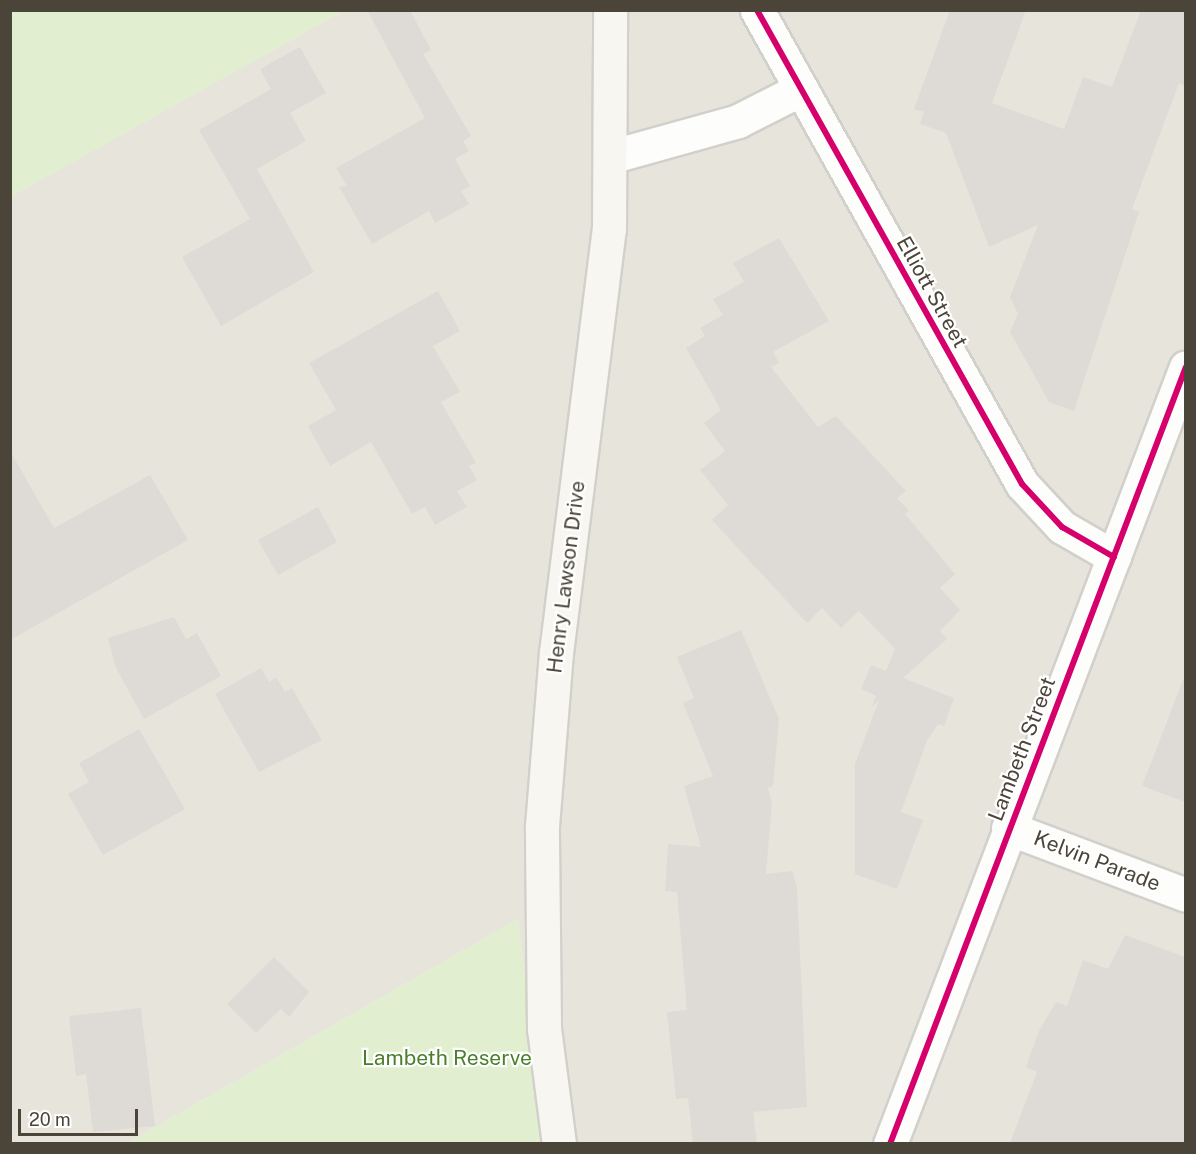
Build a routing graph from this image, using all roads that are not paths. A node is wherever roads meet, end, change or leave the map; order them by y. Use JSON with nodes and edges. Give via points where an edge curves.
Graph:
{"nodes":[{"id":1,"x":610,"y":10,"type":"edge"},
{"id":2,"x":757,"y":10,"type":"edge"},
{"id":3,"x":799,"y":90,"type":"junction"},
{"id":4,"x":613,"y":156,"type":"junction"},
{"id":5,"x":1185,"y":367,"type":"edge"},
{"id":6,"x":1114,"y":557,"type":"junction"},
{"id":7,"x":1008,"y":828,"type":"junction"},
{"id":8,"x":1185,"y":895,"type":"edge"},
{"id":9,"x":559,"y":1143,"type":"edge"},
{"id":10,"x":890,"y":1143,"type":"edge"}],
"edges":[{"from":1,"to":4,"type":"main road","name":"Henry Lawson Drive"},
{"from":2,"to":3,"type":"street","name":"Elliott Street"},
{"from":3,"to":4,"type":"street","via":[[738,121]]},
{"from":3,"to":6,"type":"street","name":"Elliott Street","via":[[1022,484],[1062,527]]},
{"from":4,"to":9,"type":"main road","name":"Henry Lawson Drive","via":[[600,331],[562,602],[543,815],[542,980]]},
{"from":5,"to":6,"type":"street","name":"Lambeth Street"},
{"from":6,"to":7,"type":"street","name":"Lambeth Street"},
{"from":7,"to":8,"type":"street","name":"Kelvin Parade"},
{"from":7,"to":10,"type":"street","name":"Lambeth Street"}]}
